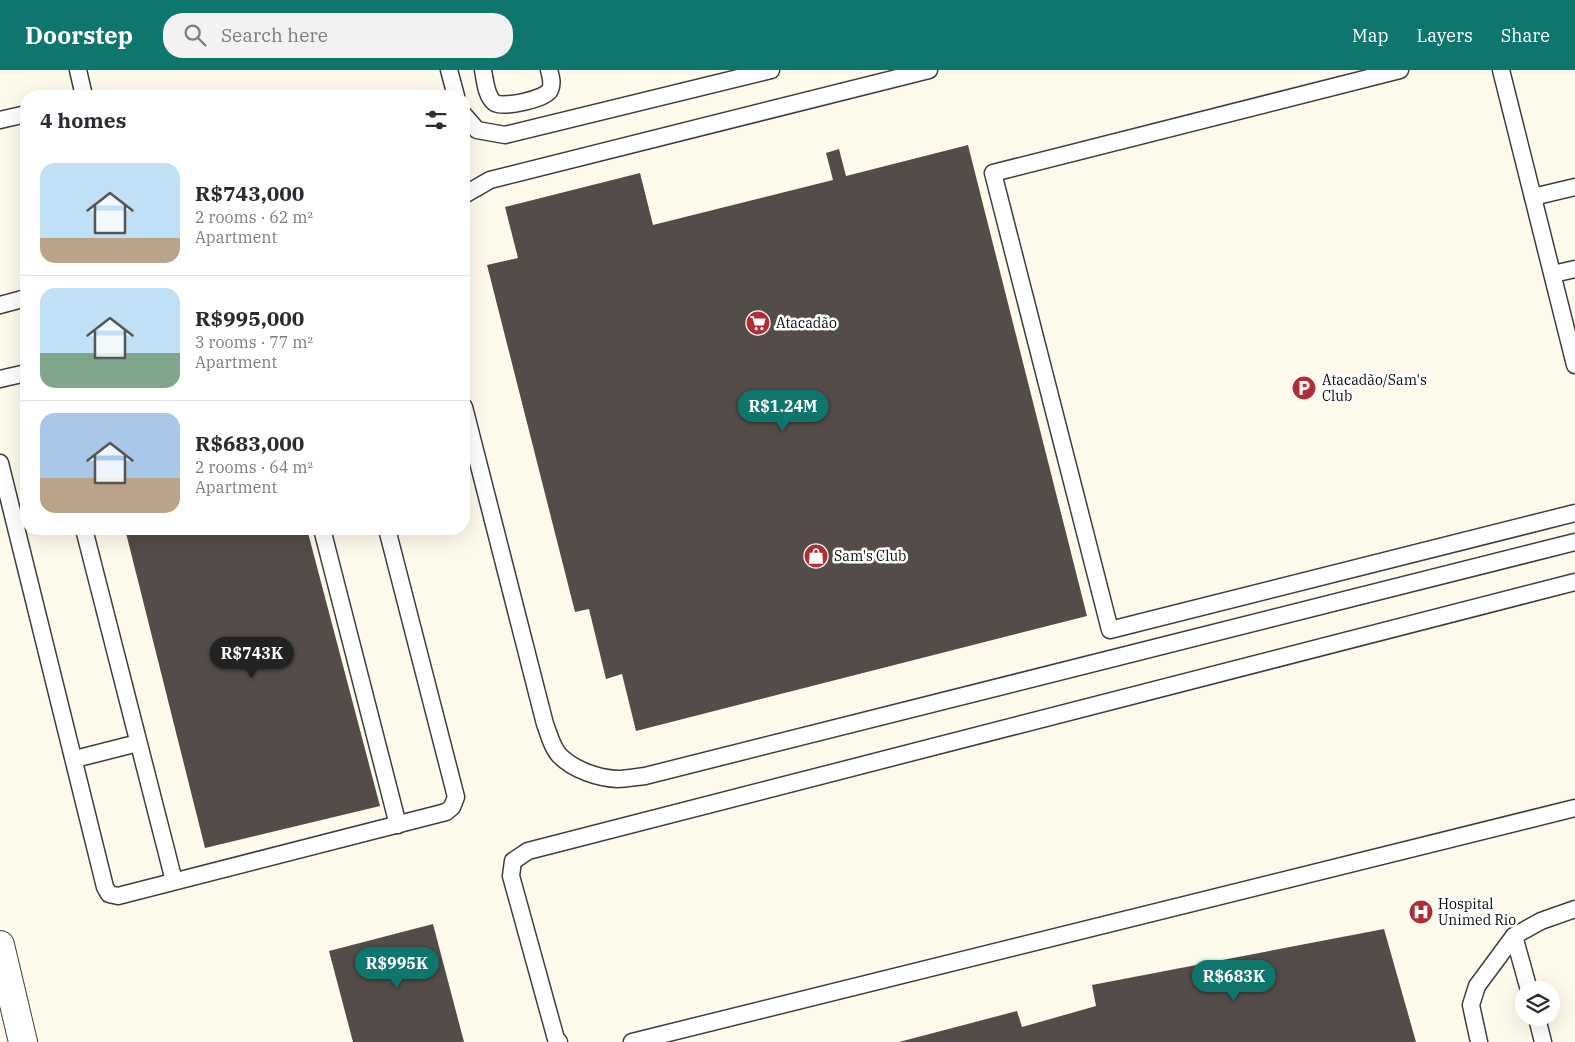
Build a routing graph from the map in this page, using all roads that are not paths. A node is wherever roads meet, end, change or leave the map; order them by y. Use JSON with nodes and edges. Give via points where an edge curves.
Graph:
{"nodes":[{"id":1,"x":78,"y":70,"type":"edge"},
{"id":2,"x":449,"y":70,"type":"edge"},
{"id":3,"x":483,"y":70,"type":"edge"},
{"id":4,"x":549,"y":70,"type":"edge"},
{"id":5,"x":771,"y":70,"type":"edge"},
{"id":6,"x":930,"y":70,"type":"edge"},
{"id":7,"x":1400,"y":70,"type":"edge"},
{"id":8,"x":1501,"y":70,"type":"edge"},
{"id":9,"x":83,"y":90,"type":"edge"},
{"id":10,"x":454,"y":90,"type":"edge"},
{"id":11,"x":20,"y":115,"type":"edge"},
{"id":12,"x":0,"y":120,"type":"edge"},
{"id":13,"x":470,"y":122,"type":"edge"},
{"id":14,"x":1575,"y":187,"type":"edge"},
{"id":15,"x":470,"y":191,"type":"edge"},
{"id":16,"x":1533,"y":197,"type":"junction"},
{"id":17,"x":1575,"y":269,"type":"edge"},
{"id":18,"x":1552,"y":274,"type":"junction"},
{"id":19,"x":20,"y":300,"type":"edge"},
{"id":20,"x":0,"y":305,"type":"edge"},
{"id":21,"x":1575,"y":365,"type":"edge"},
{"id":22,"x":20,"y":375,"type":"edge"},
{"id":23,"x":0,"y":380,"type":"edge"},
{"id":24,"x":470,"y":430,"type":"edge"},
{"id":25,"x":0,"y":464,"type":"edge"},
{"id":26,"x":1575,"y":513,"type":"edge"},
{"id":27,"x":20,"y":520,"type":"edge"},
{"id":28,"x":24,"y":535,"type":"edge"},
{"id":29,"x":86,"y":535,"type":"edge"},
{"id":30,"x":324,"y":535,"type":"edge"},
{"id":31,"x":389,"y":535,"type":"edge"},
{"id":32,"x":1575,"y":542,"type":"edge"},
{"id":33,"x":1575,"y":582,"type":"edge"},
{"id":34,"x":138,"y":743,"type":"junction"},
{"id":35,"x":75,"y":758,"type":"junction"},
{"id":36,"x":1575,"y":808,"type":"edge"},
{"id":37,"x":398,"y":825,"type":"junction"},
{"id":38,"x":174,"y":881,"type":"junction"},
{"id":39,"x":1575,"y":909,"type":"edge"},
{"id":40,"x":1514,"y":936,"type":"junction"},
{"id":41,"x":0,"y":944,"type":"edge"},
{"id":42,"x":1526,"y":981,"type":"edge"},
{"id":43,"x":1539,"y":1026,"type":"edge"},
{"id":44,"x":23,"y":1042,"type":"edge"},
{"id":45,"x":559,"y":1042,"type":"edge"},
{"id":46,"x":632,"y":1042,"type":"edge"},
{"id":47,"x":1479,"y":1042,"type":"edge"},
{"id":48,"x":1544,"y":1042,"type":"edge"}],
"edges":[{"from":1,"to":9,"type":"lane"},
{"from":2,"to":10,"type":"lane"},
{"from":3,"to":4,"type":"lane","via":[[489,95],[494,103],[504,106],[544,96],[550,91],[552,81]]},
{"from":5,"to":13,"type":"lane","via":[[505,135],[477,130]]},
{"from":6,"to":15,"type":"lane","via":[[490,180]]},
{"from":7,"to":26,"type":"lane","via":[[993,172],[1110,630]]},
{"from":8,"to":16,"type":"lane"},
{"from":11,"to":12,"type":"lane"},
{"from":14,"to":16,"type":"lane"},
{"from":16,"to":18,"type":"lane"},
{"from":17,"to":18,"type":"lane"},
{"from":18,"to":21,"type":"lane"},
{"from":19,"to":20,"type":"lane"},
{"from":22,"to":23,"type":"lane"},
{"from":24,"to":32,"type":"lane","via":[[551,742],[559,756],[577,768],[595,776],[618,779],[674,769]]},
{"from":25,"to":27,"type":"lane"},
{"from":28,"to":35,"type":"lane"},
{"from":29,"to":34,"type":"lane"},
{"from":30,"to":37,"type":"lane"},
{"from":31,"to":37,"type":"lane","via":[[456,797],[446,812]]},
{"from":33,"to":45,"type":"lane","via":[[528,851],[513,861],[511,876]]},
{"from":34,"to":35,"type":"lane"},
{"from":34,"to":38,"type":"lane"},
{"from":35,"to":38,"type":"lane","via":[[109,894],[118,896]]},
{"from":36,"to":46,"type":"lane"},
{"from":37,"to":38,"type":"lane"},
{"from":39,"to":40,"type":"lane","via":[[1541,921]]},
{"from":40,"to":42,"type":"lane"},
{"from":40,"to":47,"type":"lane","via":[[1477,986],[1471,1005]]},
{"from":41,"to":44,"type":"street"},
{"from":43,"to":48,"type":"lane"}]}
